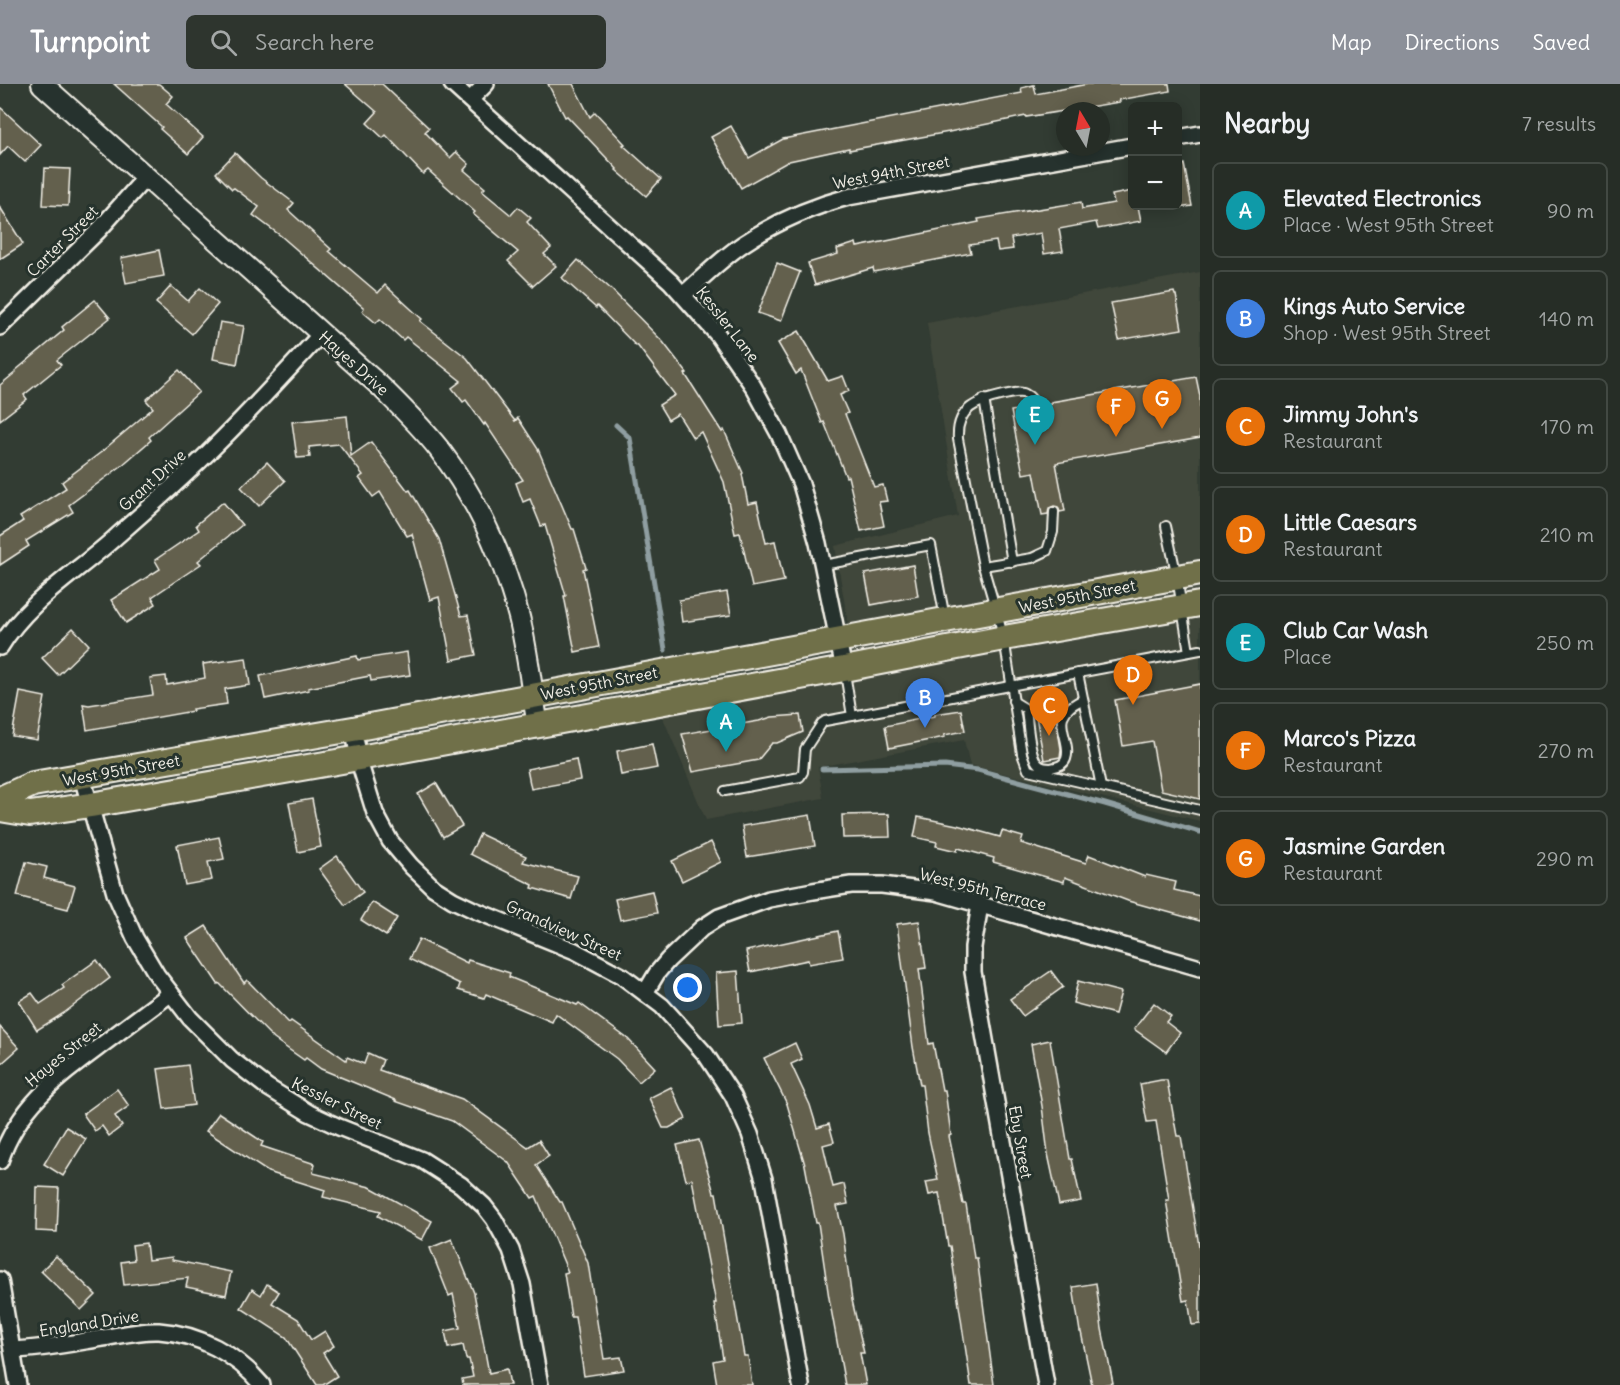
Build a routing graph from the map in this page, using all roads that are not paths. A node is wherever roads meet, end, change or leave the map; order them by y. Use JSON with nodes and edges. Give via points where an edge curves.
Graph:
{"nodes":[{"id":1,"x":42,"y":84,"type":"edge"},
{"id":2,"x":452,"y":84,"type":"edge"},
{"id":3,"x":486,"y":84,"type":"edge"},
{"id":4,"x":470,"y":100,"type":"junction"},
{"id":5,"x":1200,"y":134,"type":"edge"},
{"id":6,"x":1182,"y":137,"type":"edge"},
{"id":7,"x":1128,"y":147,"type":"edge"},
{"id":8,"x":146,"y":177,"type":"junction"},
{"id":9,"x":683,"y":295,"type":"junction"},
{"id":10,"x":0,"y":327,"type":"edge"},
{"id":11,"x":322,"y":333,"type":"junction"},
{"id":12,"x":984,"y":399,"type":"junction"},
{"id":13,"x":1035,"y":417,"type":"dead end"},
{"id":14,"x":1054,"y":512,"type":"dead end"},
{"id":15,"x":1166,"y":526,"type":"dead end"},
{"id":16,"x":1012,"y":562,"type":"junction"},
{"id":17,"x":823,"y":565,"type":"junction"},
{"id":18,"x":982,"y":566,"type":"junction"},
{"id":19,"x":1188,"y":575,"type":"edge"},
{"id":20,"x":1190,"y":606,"type":"edge"},
{"id":21,"x":996,"y":611,"type":"junction"},
{"id":22,"x":945,"y":619,"type":"junction"},
{"id":23,"x":1004,"y":638,"type":"junction"},
{"id":24,"x":838,"y":639,"type":"junction"},
{"id":25,"x":0,"y":647,"type":"edge"},
{"id":26,"x":1200,"y":650,"type":"edge"},
{"id":27,"x":1189,"y":652,"type":"junction"},
{"id":28,"x":844,"y":669,"type":"junction"},
{"id":29,"x":1078,"y":673,"type":"junction"},
{"id":30,"x":1011,"y":686,"type":"junction"},
{"id":31,"x":532,"y":696,"type":"junction"},
{"id":32,"x":1083,"y":699,"type":"junction"},
{"id":33,"x":1013,"y":701,"type":"junction"},
{"id":34,"x":852,"y":716,"type":"junction"},
{"id":35,"x":538,"y":725,"type":"junction"},
{"id":36,"x":353,"y":729,"type":"junction"},
{"id":37,"x":359,"y":758,"type":"junction"},
{"id":38,"x":82,"y":777,"type":"junction"},
{"id":39,"x":1101,"y":787,"type":"junction"},
{"id":40,"x":725,"y":791,"type":"dead end"},
{"id":41,"x":0,"y":799,"type":"edge"},
{"id":42,"x":91,"y":805,"type":"junction"},
{"id":43,"x":0,"y":809,"type":"edge"},
{"id":44,"x":1200,"y":810,"type":"edge"},
{"id":45,"x":980,"y":905,"type":"junction"},
{"id":46,"x":1200,"y":968,"type":"edge"},
{"id":47,"x":645,"y":993,"type":"junction"},
{"id":48,"x":170,"y":994,"type":"junction"},
{"id":49,"x":0,"y":1161,"type":"edge"},
{"id":50,"x":0,"y":1280,"type":"edge"},
{"id":51,"x":13,"y":1350,"type":"junction"},
{"id":52,"x":18,"y":1385,"type":"edge"},
{"id":53,"x":262,"y":1385,"type":"edge"},
{"id":54,"x":540,"y":1385,"type":"edge"},
{"id":55,"x":801,"y":1385,"type":"edge"},
{"id":56,"x":1046,"y":1385,"type":"edge"}],
"edges":[{"from":1,"to":8,"type":"street","name":"Hayes Drive"},
{"from":2,"to":4,"type":"street","name":"Kessler Lane"},
{"from":3,"to":4,"type":"street"},
{"from":4,"to":9,"type":"street","name":"Kessler Lane"},
{"from":5,"to":6,"type":"street"},
{"from":7,"to":9,"type":"street","name":"West 94th Street","via":[[819,205],[782,220],[742,244]]},
{"from":8,"to":10,"type":"street","name":"Carter Street","via":[[98,231]]},
{"from":8,"to":11,"type":"street","name":"Hayes Drive"},
{"from":9,"to":17,"type":"street","name":"Kessler Lane","via":[[718,335],[753,386],[779,434],[801,484]]},
{"from":11,"to":25,"type":"street","name":"Grant Drive","via":[[211,450],[39,600],[10,630]]},
{"from":11,"to":31,"type":"street","name":"Hayes Drive","via":[[417,423],[471,496],[508,578]]},
{"from":12,"to":13,"type":"lane","via":[[1017,392],[1027,394]]},
{"from":12,"to":16,"type":"lane"},
{"from":12,"to":18,"type":"lane","via":[[965,412],[957,426]]},
{"from":14,"to":16,"type":"lane","via":[[1047,551]]},
{"from":15,"to":19,"type":"lane"},
{"from":16,"to":18,"type":"lane"},
{"from":17,"to":22,"type":"lane","via":[[931,545]]},
{"from":17,"to":24,"type":"street","name":"Kessler Lane"},
{"from":18,"to":21,"type":"lane"},
{"from":19,"to":20,"type":"lane"},
{"from":19,"to":21,"type":"main road","name":"West 95th Street"},
{"from":20,"to":23,"type":"main road","name":"West 95th Street"},
{"from":20,"to":27,"type":"lane"},
{"from":21,"to":22,"type":"main road","name":"West 95th Street"},
{"from":21,"to":23,"type":"lane"},
{"from":22,"to":24,"type":"main road","name":"West 95th Street"},
{"from":23,"to":28,"type":"main road","name":"West 95th Street"},
{"from":23,"to":30,"type":"lane"},
{"from":24,"to":28,"type":"street","name":"Kessler Lane"},
{"from":24,"to":31,"type":"main road","name":"West 95th Street"},
{"from":26,"to":27,"type":"lane"},
{"from":27,"to":29,"type":"lane"},
{"from":28,"to":34,"type":"lane"},
{"from":28,"to":35,"type":"main road","name":"West 95th Street"},
{"from":29,"to":30,"type":"lane"},
{"from":29,"to":32,"type":"lane"},
{"from":30,"to":33,"type":"lane"},
{"from":30,"to":34,"type":"lane"},
{"from":31,"to":35,"type":"street","name":"Hayes Drive"},
{"from":31,"to":36,"type":"main road","name":"West 95th Street"},
{"from":32,"to":33,"type":"lane","via":[[1063,716],[1067,758],[1048,768],[1040,766],[1034,758],[1026,709]]},
{"from":32,"to":39,"type":"lane"},
{"from":33,"to":39,"type":"lane","via":[[1028,770]]},
{"from":34,"to":40,"type":"lane","via":[[822,723],[805,750],[800,777]]},
{"from":35,"to":37,"type":"main road","name":"West 95th Street"},
{"from":36,"to":37,"type":"street","name":"Grandview Street"},
{"from":36,"to":38,"type":"main road","name":"West 95th Street"},
{"from":37,"to":42,"type":"main road","name":"West 95th Street"},
{"from":37,"to":47,"type":"street","name":"Grandview Street","via":[[382,827],[400,854],[434,888],[474,910],[575,951]]},
{"from":38,"to":41,"type":"main road","name":"West 95th Street","via":[[33,784]]},
{"from":38,"to":42,"type":"street","name":"Kessler Street"},
{"from":39,"to":44,"type":"lane"},
{"from":42,"to":43,"type":"main road","name":"West 95th Street","via":[[30,814]]},
{"from":42,"to":48,"type":"street","name":"Kessler Street","via":[[115,893],[135,938]]},
{"from":45,"to":46,"type":"street","name":"West 95th Terrace"},
{"from":45,"to":47,"type":"street","name":"West 95th Terrace","via":[[936,892],[882,885],[852,885],[769,899],[719,917],[702,928],[668,960]]},
{"from":45,"to":56,"type":"street","name":"Eby Street","via":[[973,972]]},
{"from":47,"to":55,"type":"street","name":"Grandview Street","via":[[662,1006],[706,1055],[733,1096],[750,1134],[764,1179]]},
{"from":48,"to":49,"type":"street","name":"Hayes Street","via":[[58,1077],[36,1098],[16,1126]]},
{"from":48,"to":54,"type":"street","name":"Kessler Street","via":[[232,1060],[267,1087],[309,1113],[422,1160],[461,1185],[484,1206],[503,1234],[517,1267]]},
{"from":50,"to":51,"type":"street"},
{"from":51,"to":52,"type":"street"},
{"from":51,"to":53,"type":"street","name":"England Drive","via":[[159,1331],[205,1341],[251,1371]]}]}
